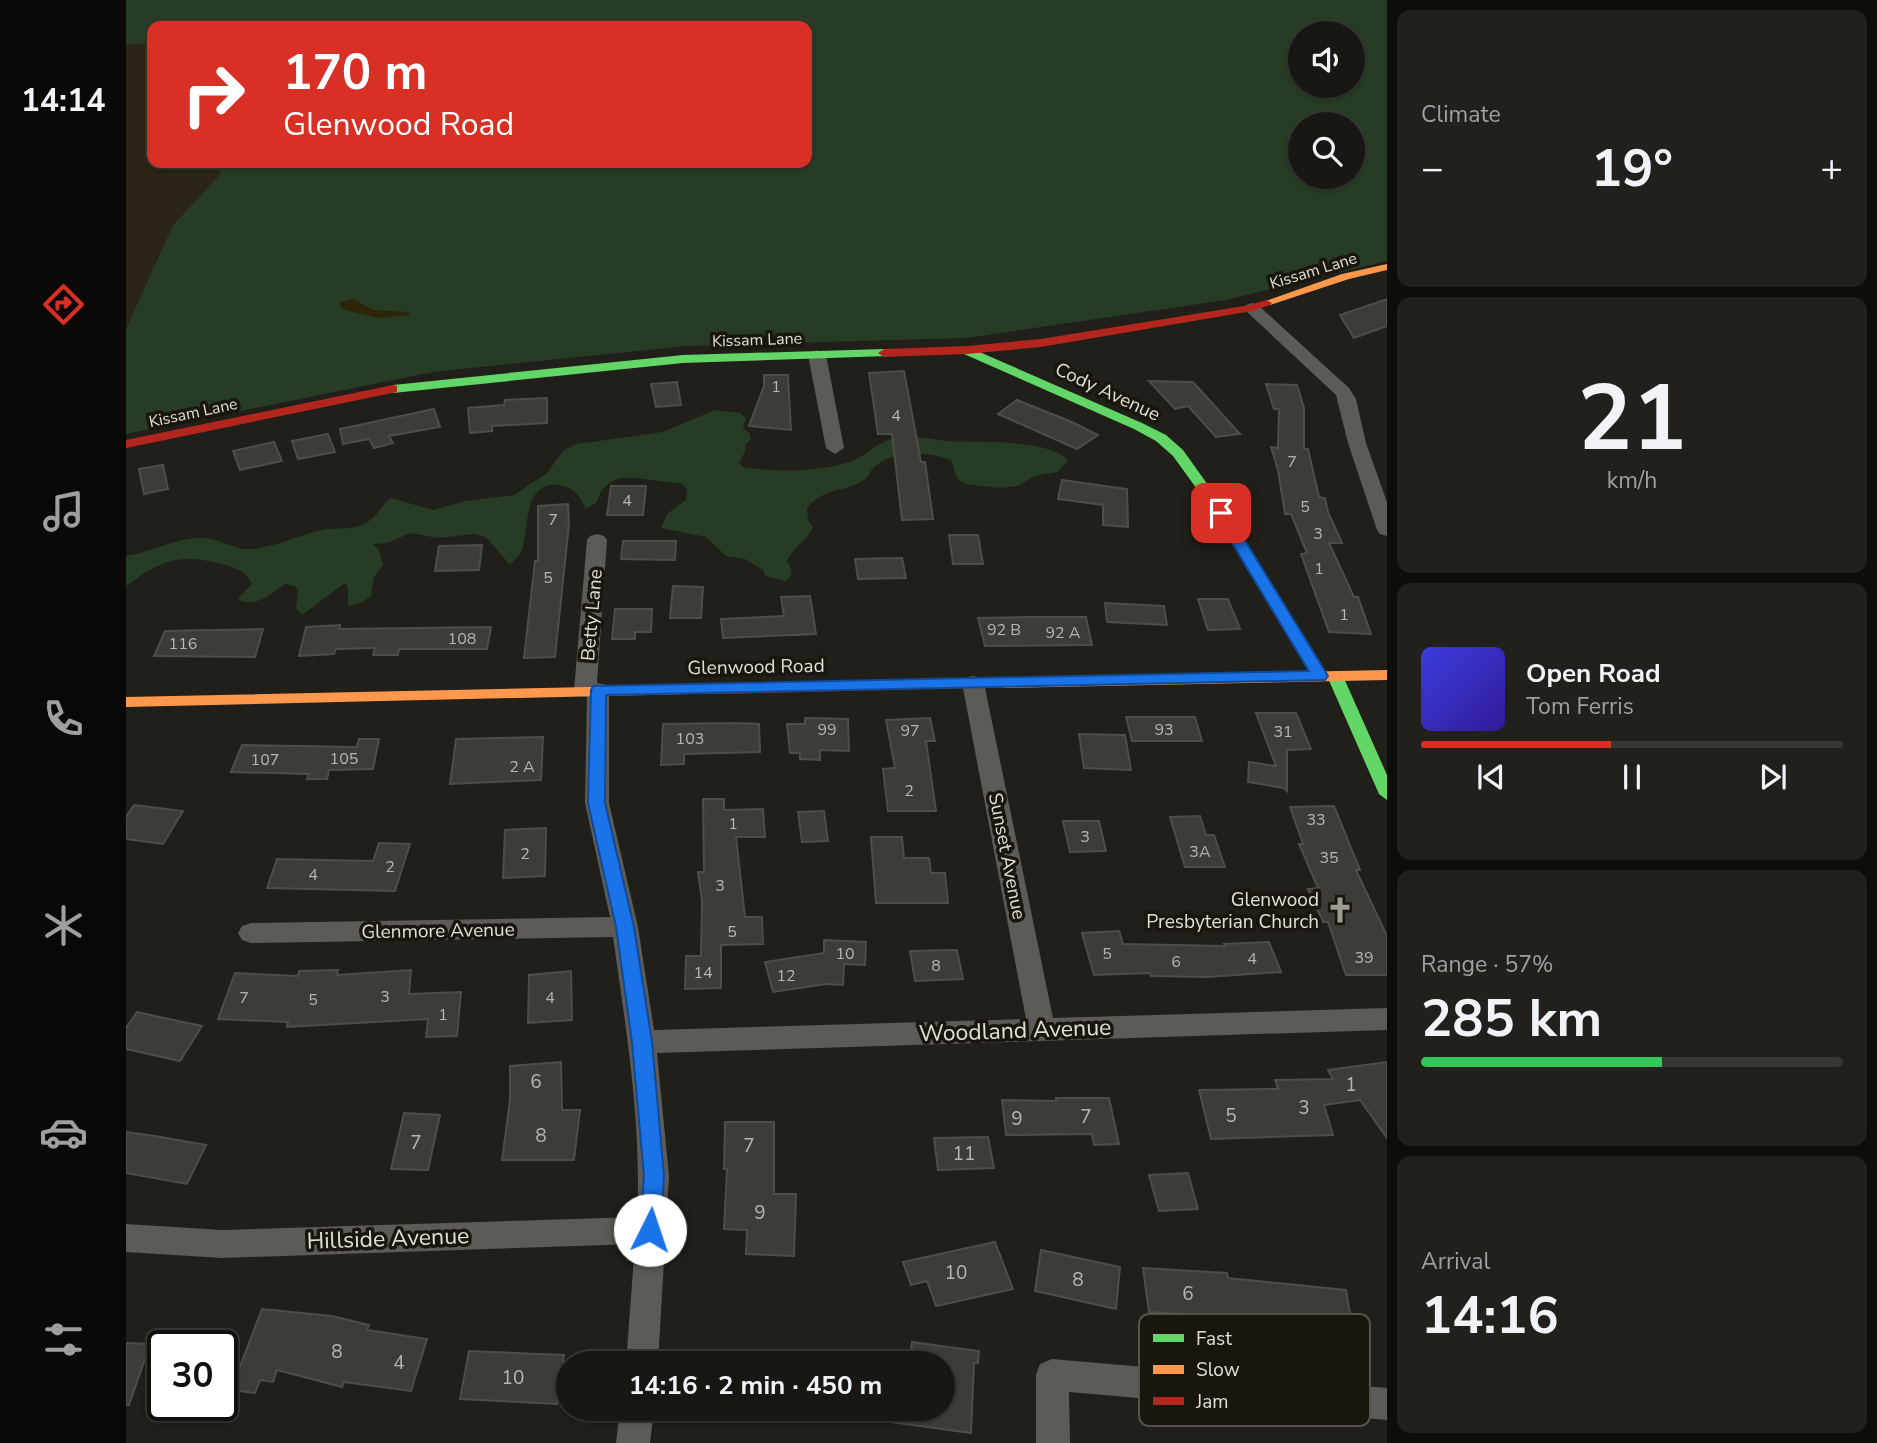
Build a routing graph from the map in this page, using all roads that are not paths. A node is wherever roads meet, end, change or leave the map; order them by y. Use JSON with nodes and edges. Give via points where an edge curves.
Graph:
{"nodes":[{"id":1,"x":1387,"y":267,"type":"edge"},
{"id":2,"x":1252,"y":307,"type":"junction"},
{"id":3,"x":967,"y":350,"type":"junction"},
{"id":4,"x":817,"y":355,"type":"junction"},
{"id":5,"x":126,"y":444,"type":"edge"},
{"id":6,"x":835,"y":448,"type":"dead end"},
{"id":7,"x":1387,"y":530,"type":"edge"},
{"id":8,"x":597,"y":540,"type":"dead end"},
{"id":9,"x":1387,"y":675,"type":"edge"},
{"id":10,"x":1327,"y":676,"type":"junction"},
{"id":11,"x":973,"y":683,"type":"junction"},
{"id":12,"x":592,"y":690,"type":"junction"},
{"id":13,"x":126,"y":702,"type":"edge"},
{"id":14,"x":1387,"y":794,"type":"edge"},
{"id":15,"x":625,"y":927,"type":"junction"},
{"id":16,"x":251,"y":933,"type":"dead end"},
{"id":17,"x":1387,"y":1019,"type":"edge"},
{"id":18,"x":1042,"y":1030,"type":"junction"},
{"id":19,"x":642,"y":1042,"type":"junction"},
{"id":20,"x":650,"y":1230,"type":"junction"},
{"id":21,"x":126,"y":1238,"type":"edge"},
{"id":22,"x":643,"y":1351,"type":"edge"},
{"id":23,"x":1139,"y":1383,"type":"edge"},
{"id":24,"x":636,"y":1421,"type":"edge"},
{"id":25,"x":633,"y":1443,"type":"edge"},
{"id":26,"x":1053,"y":1443,"type":"edge"}],
"edges":[{"from":1,"to":2,"type":"street","name":"Kissam Lane"},
{"from":2,"to":3,"type":"street","name":"Kissam Lane","via":[[1118,332]]},
{"from":2,"to":7,"type":"street","via":[[1343,392]]},
{"from":3,"to":4,"type":"street","name":"Kissam Lane"},
{"from":3,"to":10,"type":"street","name":"Cody Avenue","via":[[1138,426],[1178,453]]},
{"from":4,"to":5,"type":"street","name":"Kissam Lane","via":[[683,359],[409,386]]},
{"from":4,"to":6,"type":"street"},
{"from":8,"to":12,"type":"street","name":"Betty Lane"},
{"from":9,"to":10,"type":"street","name":"Glenwood Road"},
{"from":10,"to":11,"type":"street","name":"Glenwood Road"},
{"from":10,"to":14,"type":"street","name":"Cody Avenue"},
{"from":11,"to":12,"type":"street","name":"Glenwood Road"},
{"from":11,"to":18,"type":"street","name":"Sunset Avenue"},
{"from":12,"to":13,"type":"street","name":"Glenwood Road"},
{"from":12,"to":15,"type":"street","name":"Betty Lane","via":[[597,803]]},
{"from":15,"to":16,"type":"street","name":"Glenmore Avenue"},
{"from":15,"to":19,"type":"street","name":"Betty Lane"},
{"from":17,"to":18,"type":"street","name":"Woodland Avenue"},
{"from":18,"to":19,"type":"street","name":"Woodland Avenue"},
{"from":19,"to":20,"type":"street","name":"Betty Lane","via":[[654,1176]]},
{"from":20,"to":21,"type":"street","name":"Hillside Avenue","via":[[222,1244]]},
{"from":20,"to":22,"type":"street","name":"Betty Lane"},
{"from":23,"to":26,"type":"street","via":[[1052,1376]]},
{"from":24,"to":25,"type":"street"}]}
